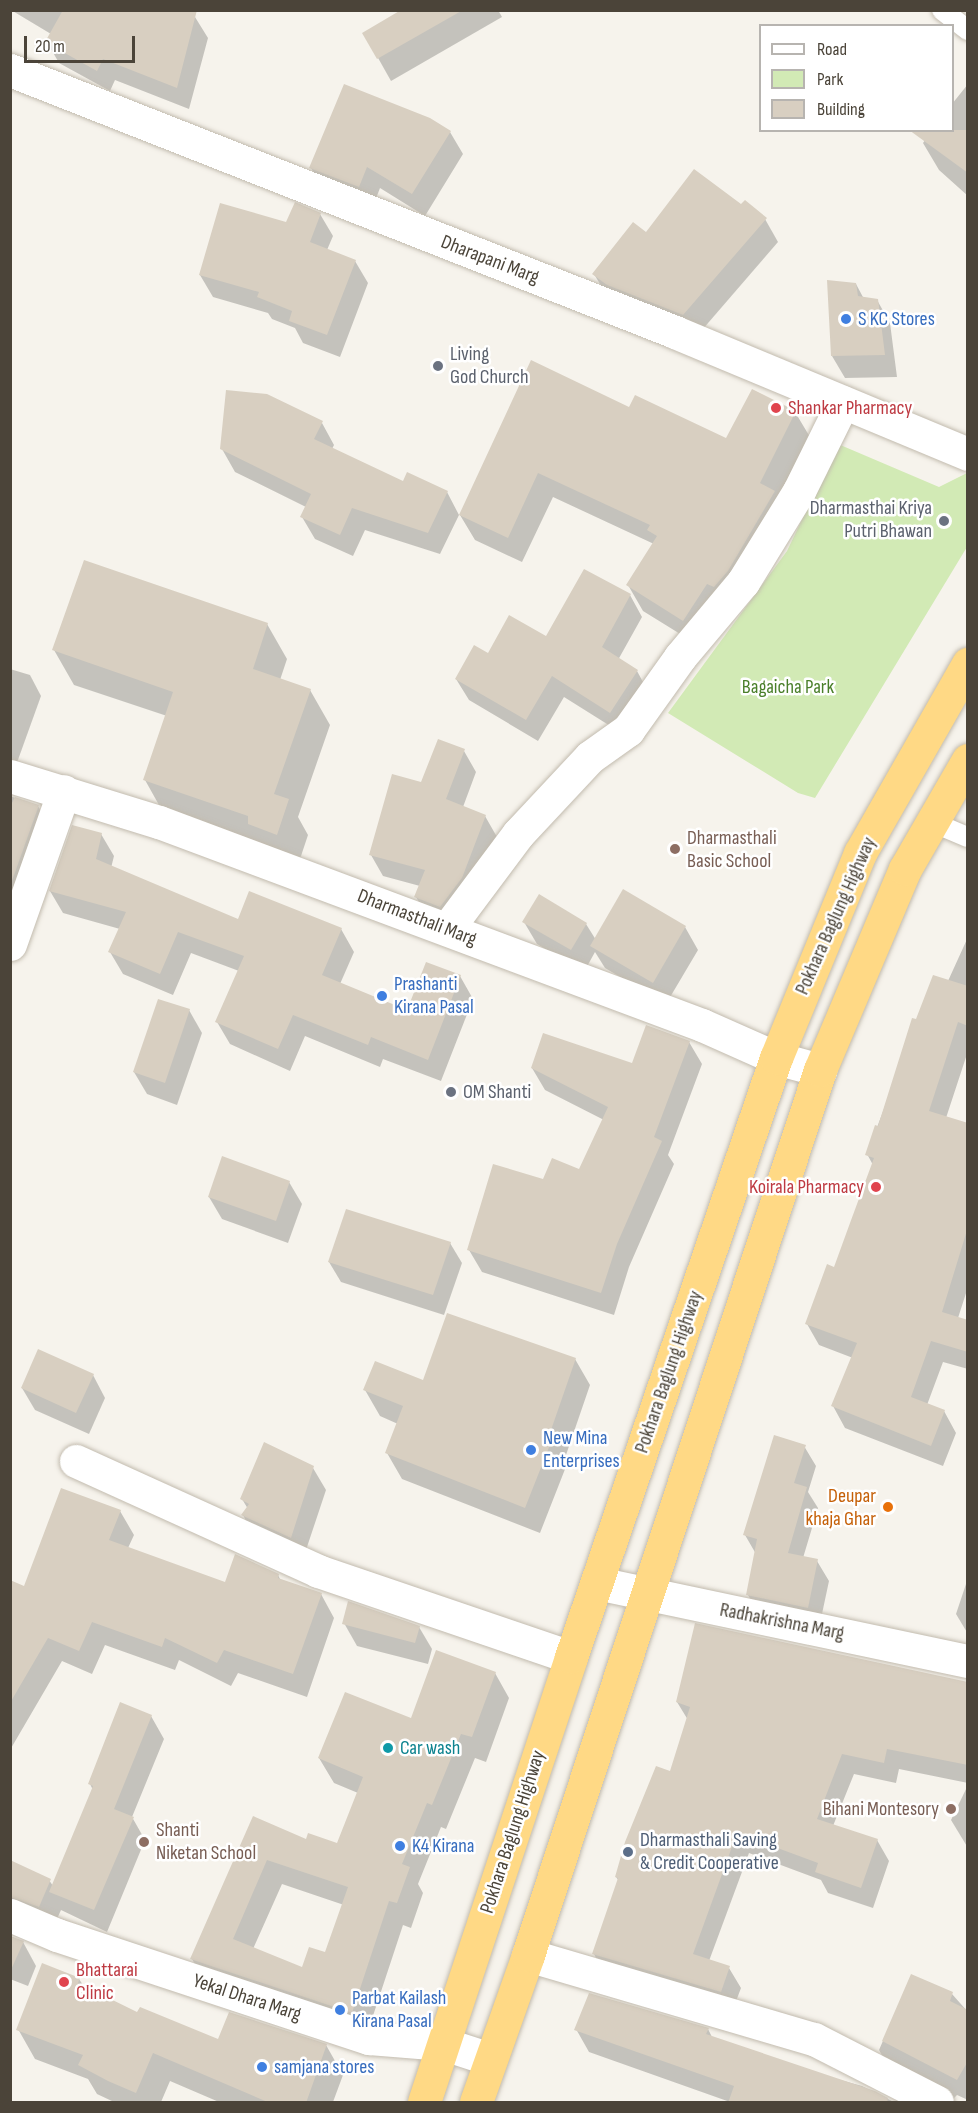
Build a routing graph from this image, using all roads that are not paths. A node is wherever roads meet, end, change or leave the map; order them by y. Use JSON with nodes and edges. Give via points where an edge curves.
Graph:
{"nodes":[{"id":1,"x":942,"y":10,"type":"edge"},
{"id":2,"x":968,"y":30,"type":"edge"},
{"id":3,"x":10,"y":70,"type":"edge"},
{"id":4,"x":843,"y":402,"type":"junction"},
{"id":5,"x":968,"y":454,"type":"edge"},
{"id":6,"x":968,"y":664,"type":"edge"},
{"id":7,"x":968,"y":760,"type":"edge"},
{"id":8,"x":10,"y":776,"type":"edge"},
{"id":9,"x":64,"y":791,"type":"junction"},
{"id":10,"x":932,"y":822,"type":"junction"},
{"id":11,"x":968,"y":837,"type":"edge"},
{"id":12,"x":447,"y":929,"type":"junction"},
{"id":13,"x":10,"y":945,"type":"edge"},
{"id":14,"x":776,"y":1058,"type":"junction"},
{"id":15,"x":820,"y":1070,"type":"junction"},
{"id":16,"x":75,"y":1461,"type":"dead end"},
{"id":17,"x":597,"y":1583,"type":"junction"},
{"id":18,"x":646,"y":1596,"type":"junction"},
{"id":19,"x":571,"y":1657,"type":"junction"},
{"id":20,"x":968,"y":1661,"type":"edge"},
{"id":21,"x":10,"y":1915,"type":"edge"},
{"id":22,"x":528,"y":1955,"type":"junction"},
{"id":23,"x":444,"y":2044,"type":"junction"},
{"id":24,"x":490,"y":2059,"type":"junction"},
{"id":25,"x":424,"y":2103,"type":"edge"},
{"id":26,"x":476,"y":2103,"type":"edge"},
{"id":27,"x":937,"y":2103,"type":"edge"}],
"edges":[{"from":1,"to":2,"type":"lane"},
{"from":3,"to":4,"type":"street","name":"Dharapani Marg"},
{"from":4,"to":5,"type":"street","name":"Dharapani Marg"},
{"from":4,"to":12,"type":"street","via":[[800,491],[743,582],[680,657],[628,730],[590,757],[518,834]]},
{"from":6,"to":14,"type":"highway","name":"Pokhara Baglung Highway","via":[[860,853]]},
{"from":7,"to":10,"type":"highway"},
{"from":8,"to":9,"type":"street","name":"Dharmasthali Marg"},
{"from":9,"to":12,"type":"street","name":"Dharmasthali Marg","via":[[159,822]]},
{"from":9,"to":13,"type":"street"},
{"from":10,"to":11,"type":"lane"},
{"from":10,"to":15,"type":"highway","via":[[862,961]]},
{"from":12,"to":14,"type":"street","name":"Dharmasthali Marg","via":[[702,1025]]},
{"from":14,"to":15,"type":"street","name":"Dharmasthali Marg"},
{"from":14,"to":17,"type":"highway","name":"Pokhara Baglung Highway"},
{"from":15,"to":18,"type":"highway"},
{"from":16,"to":19,"type":"street","via":[[318,1571]]},
{"from":17,"to":18,"type":"street","name":"Radhakrishna Marg"},
{"from":17,"to":19,"type":"highway","name":"Pokhara Baglung Highway"},
{"from":18,"to":20,"type":"street","name":"Radhakrishna Marg"},
{"from":18,"to":22,"type":"highway"},
{"from":19,"to":23,"type":"highway","name":"Pokhara Baglung Highway"},
{"from":21,"to":23,"type":"street","name":"Yekal Dhara Marg","via":[[57,1935],[369,2038]]},
{"from":22,"to":24,"type":"highway"},
{"from":22,"to":27,"type":"street","via":[[814,2039]]},
{"from":23,"to":24,"type":"street","name":"Yekal Dhara Marg"},
{"from":23,"to":25,"type":"highway","name":"Pokhara Baglung Highway"},
{"from":24,"to":26,"type":"highway"}]}
